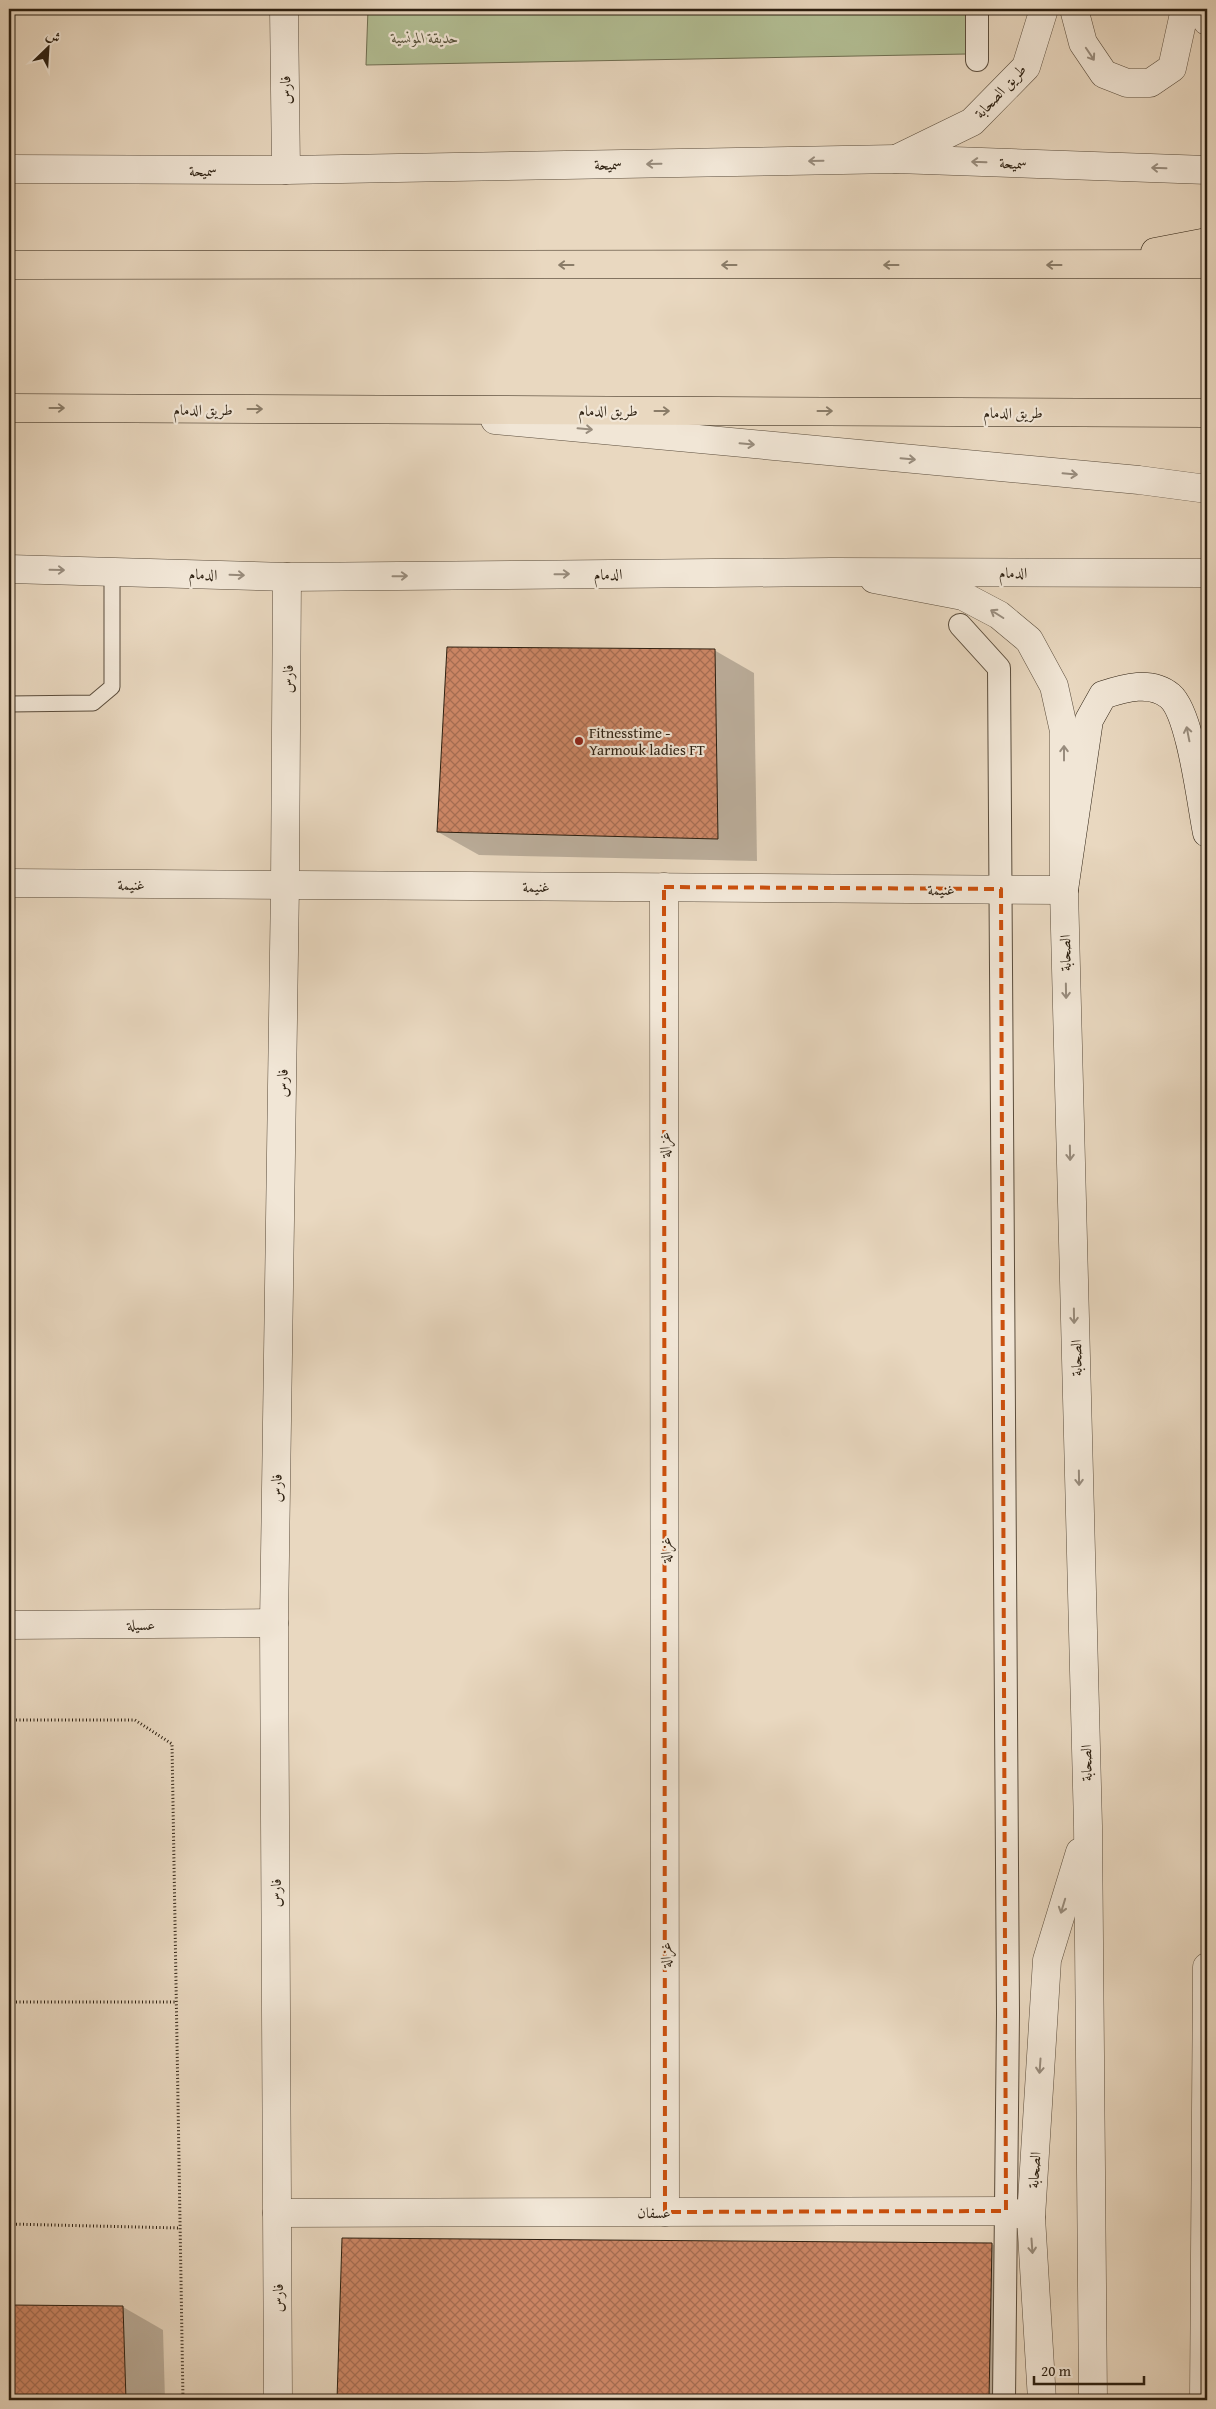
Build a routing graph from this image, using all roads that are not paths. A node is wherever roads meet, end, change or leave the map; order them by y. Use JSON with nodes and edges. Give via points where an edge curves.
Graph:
{"nodes":[{"id":1,"x":284,"y":9,"type":"edge"},
{"id":2,"x":977,"y":9,"type":"edge"},
{"id":3,"x":1044,"y":9,"type":"edge"},
{"id":4,"x":1074,"y":9,"type":"edge"},
{"id":5,"x":1186,"y":9,"type":"edge"},
{"id":6,"x":1204,"y":9,"type":"edge"},
{"id":7,"x":1207,"y":21,"type":"edge"},
{"id":8,"x":977,"y":60,"type":"dead end"},
{"id":9,"x":896,"y":159,"type":"junction"},
{"id":10,"x":9,"y":169,"type":"edge"},
{"id":11,"x":286,"y":170,"type":"junction"},
{"id":12,"x":1207,"y":170,"type":"edge"},
{"id":13,"x":1207,"y":242,"type":"edge"},
{"id":14,"x":1207,"y":264,"type":"edge"},
{"id":15,"x":9,"y":265,"type":"edge"},
{"id":16,"x":1085,"y":265,"type":"junction"},
{"id":17,"x":9,"y":408,"type":"edge"},
{"id":18,"x":379,"y":410,"type":"junction"},
{"id":19,"x":1207,"y":413,"type":"edge"},
{"id":20,"x":1207,"y":489,"type":"edge"},
{"id":21,"x":9,"y":569,"type":"edge"},
{"id":22,"x":112,"y":572,"type":"junction"},
{"id":23,"x":831,"y":572,"type":"junction"},
{"id":24,"x":1207,"y":573,"type":"edge"},
{"id":25,"x":287,"y":577,"type":"junction"},
{"id":26,"x":960,"y":625,"type":"dead end"},
{"id":27,"x":9,"y":704,"type":"edge"},
{"id":28,"x":1207,"y":834,"type":"edge"},
{"id":29,"x":9,"y":883,"type":"edge"},
{"id":30,"x":285,"y":885,"type":"junction"},
{"id":31,"x":664,"y":887,"type":"junction"},
{"id":32,"x":1000,"y":889,"type":"junction"},
{"id":33,"x":1064,"y":890,"type":"junction"},
{"id":34,"x":274,"y":1623,"type":"junction"},
{"id":35,"x":9,"y":1625,"type":"edge"},
{"id":36,"x":1088,"y":1826,"type":"junction"},
{"id":37,"x":1207,"y":1967,"type":"edge"},
{"id":38,"x":666,"y":2212,"type":"junction"},
{"id":39,"x":277,"y":2213,"type":"junction"},
{"id":40,"x":1018,"y":2214,"type":"junction"},
{"id":41,"x":278,"y":2400,"type":"edge"},
{"id":42,"x":1004,"y":2400,"type":"edge"},
{"id":43,"x":1042,"y":2400,"type":"edge"},
{"id":44,"x":1092,"y":2400,"type":"edge"},
{"id":45,"x":1204,"y":2400,"type":"edge"}],
"edges":[{"from":1,"to":11,"type":"street","name":"فارس"},
{"from":2,"to":8,"type":"street"},
{"from":3,"to":9,"type":"street","name":"طريق الصحابة","via":[[1026,67],[972,122]]},
{"from":4,"to":5,"type":"street","one_way":true,"via":[[1083,43],[1104,74],[1127,83],[1150,83],[1172,68]]},
{"from":6,"to":7,"type":"street"},
{"from":9,"to":11,"type":"street","name":"سميحة","one_way":true},
{"from":12,"to":9,"type":"street","name":"سميحة","one_way":true},
{"from":10,"to":11,"type":"street","name":"سميحة"},
{"from":13,"to":16,"type":"highway"},
{"from":14,"to":16,"type":"highway"},
{"from":16,"to":15,"type":"highway","one_way":true},
{"from":17,"to":18,"type":"highway","name":"طريق الدمام","one_way":true},
{"from":18,"to":19,"type":"highway","name":"طريق الدمام","one_way":true},
{"from":18,"to":20,"type":"street","one_way":true,"via":[[1139,480]]},
{"from":21,"to":22,"type":"street","name":"الدمام","one_way":true},
{"from":22,"to":25,"type":"street","name":"الدمام","one_way":true},
{"from":22,"to":27,"type":"lane","via":[[112,687],[92,703]]},
{"from":23,"to":24,"type":"street","name":"الدمام"},
{"from":25,"to":23,"type":"street","name":"الدمام","one_way":true},
{"from":33,"to":23,"type":"street","one_way":true,"via":[[1064,731],[1054,686],[1029,640],[1000,615],[963,596]]},
{"from":25,"to":30,"type":"street","name":"فارس"},
{"from":26,"to":32,"type":"street","via":[[998,668]]},
{"from":28,"to":33,"type":"street","one_way":true,"via":[[1184,718],[1170,696],[1148,687],[1127,688],[1103,695],[1088,720]]},
{"from":29,"to":30,"type":"street","name":"غنيمة"},
{"from":30,"to":31,"type":"street","name":"غنيمة"},
{"from":30,"to":34,"type":"street","name":"فارس"},
{"from":31,"to":32,"type":"street","name":"غنيمة"},
{"from":31,"to":38,"type":"street","name":"غزالة"},
{"from":32,"to":33,"type":"street","name":"غنيمة"},
{"from":32,"to":40,"type":"street","via":[[1008,2003]]},
{"from":33,"to":36,"type":"street","name":"الصحابة","one_way":true},
{"from":34,"to":35,"type":"street","name":"عسيلة"},
{"from":34,"to":39,"type":"street","name":"فارس"},
{"from":36,"to":40,"type":"street","name":"الصحابة","one_way":true,"via":[[1047,1960]]},
{"from":36,"to":44,"type":"street","name":"الصحابة"},
{"from":37,"to":45,"type":"street"},
{"from":38,"to":39,"type":"street","name":"عسفان"},
{"from":38,"to":40,"type":"street","name":"عسفان"},
{"from":39,"to":41,"type":"street","name":"فارس"},
{"from":40,"to":42,"type":"street"},
{"from":40,"to":43,"type":"street","name":"الصحابة","one_way":true}]}
